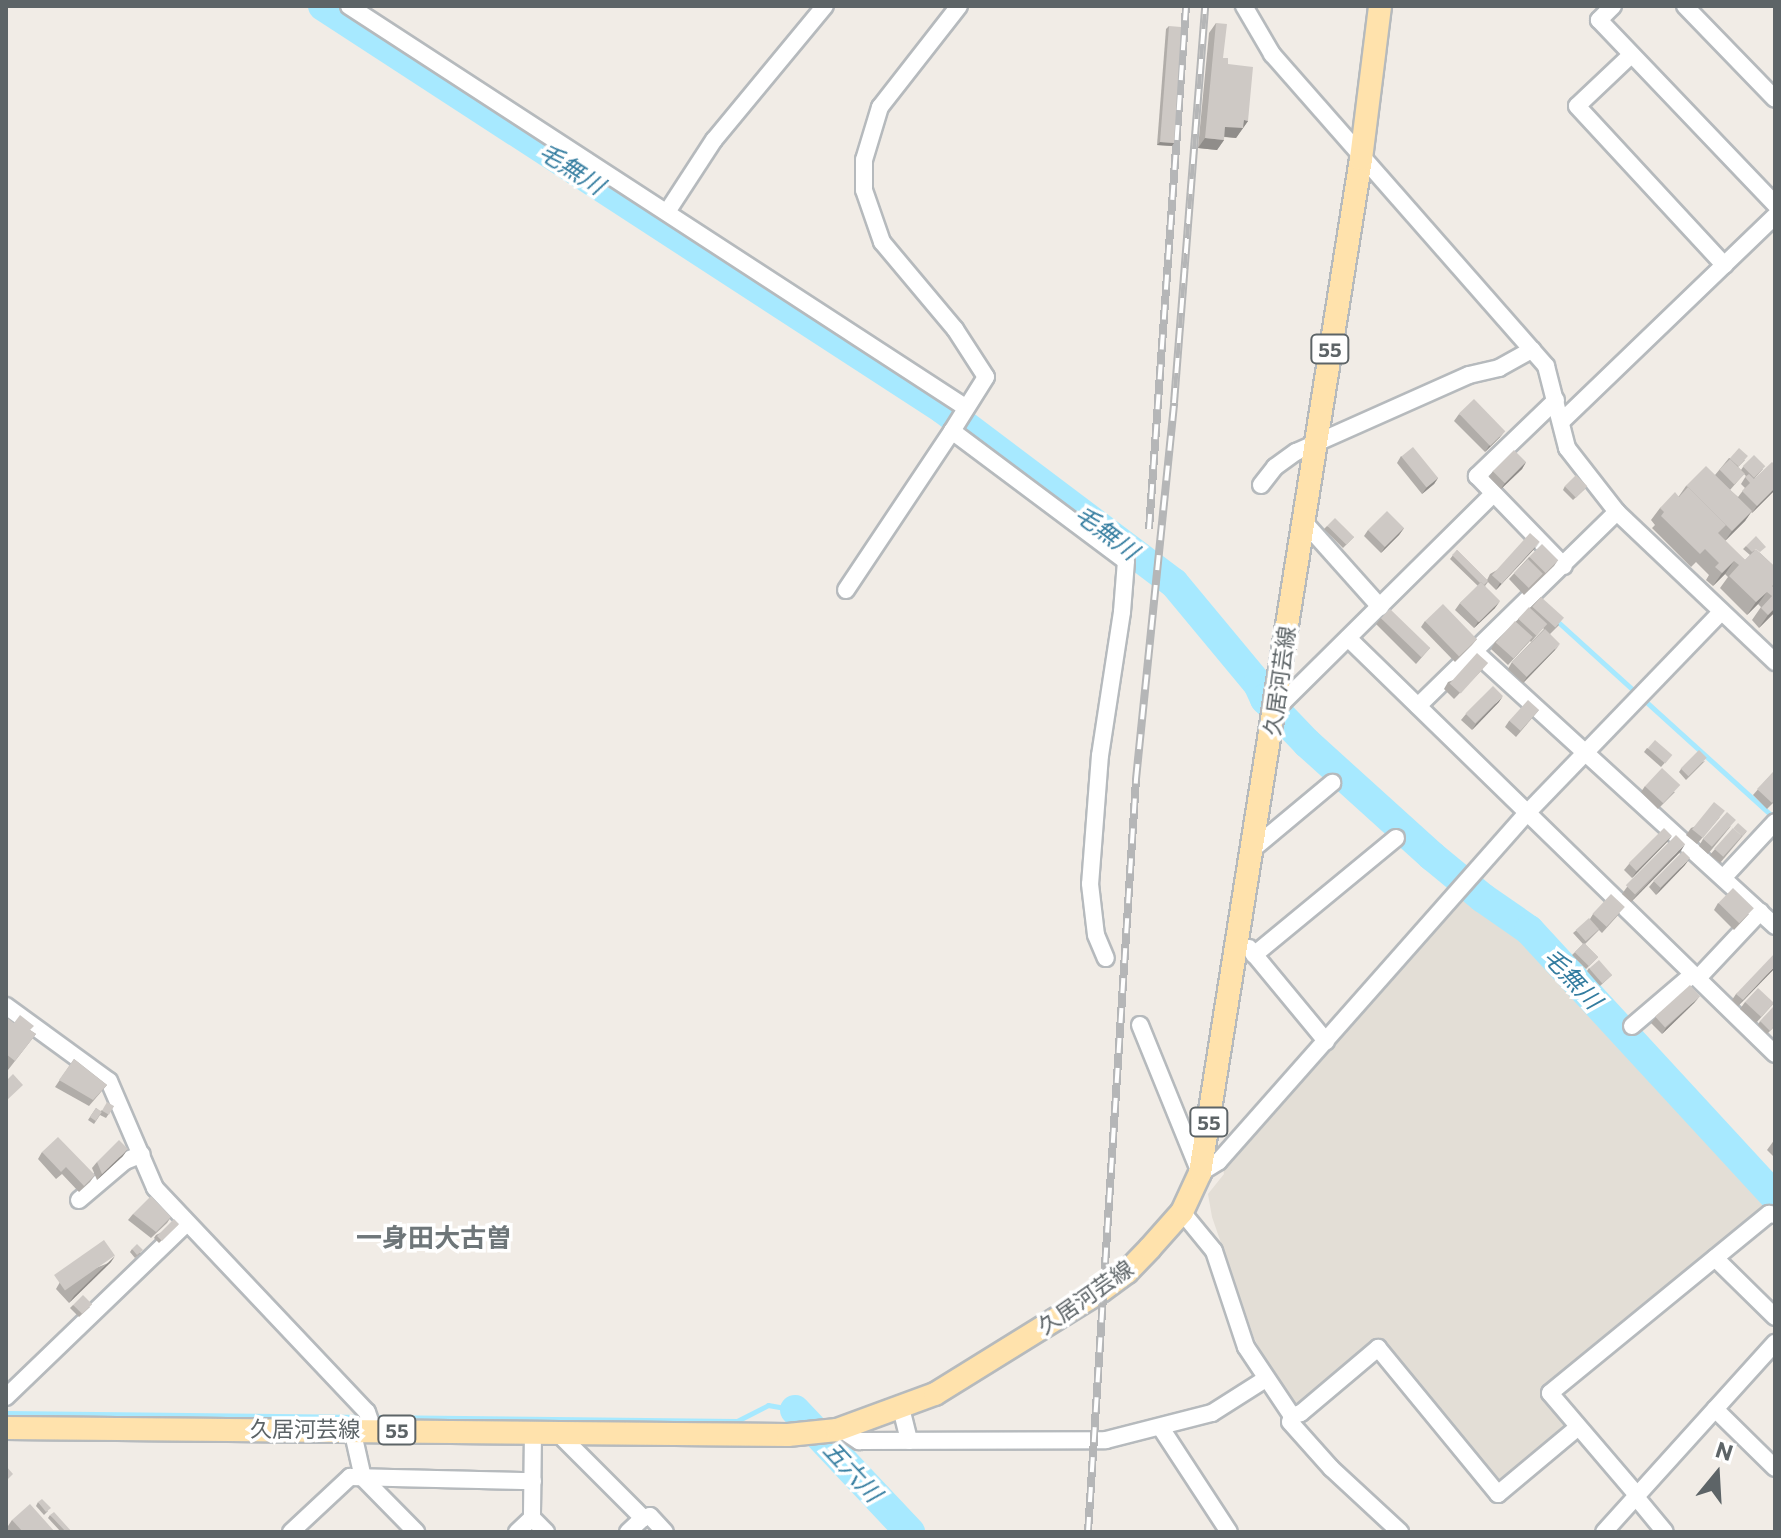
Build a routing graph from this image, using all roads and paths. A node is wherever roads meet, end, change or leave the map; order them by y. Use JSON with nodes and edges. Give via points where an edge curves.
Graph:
{"nodes":[{"id":1,"x":349,"y":6,"type":"edge"},
{"id":2,"x":825,"y":6,"type":"edge"},
{"id":3,"x":959,"y":6,"type":"edge"},
{"id":4,"x":1244,"y":6,"type":"edge"},
{"id":5,"x":1380,"y":6,"type":"edge"},
{"id":6,"x":1613,"y":6,"type":"edge"},
{"id":7,"x":1685,"y":6,"type":"edge"},
{"id":8,"x":1631,"y":55,"type":"junction"},
{"id":9,"x":1775,"y":99,"type":"edge"},
{"id":10,"x":1361,"y":159,"type":"junction"},
{"id":11,"x":1775,"y":204,"type":"edge"},
{"id":12,"x":667,"y":212,"type":"junction"},
{"id":13,"x":1775,"y":216,"type":"edge"},
{"id":14,"x":1724,"y":265,"type":"junction"},
{"id":15,"x":1532,"y":350,"type":"junction"},
{"id":16,"x":1556,"y":400,"type":"junction"},
{"id":17,"x":964,"y":409,"type":"junction"},
{"id":18,"x":1562,"y":421,"type":"junction"},
{"id":19,"x":952,"y":429,"type":"junction"},
{"id":20,"x":1315,"y":443,"type":"junction"},
{"id":21,"x":1261,"y":485,"type":"dead end"},
{"id":22,"x":1493,"y":494,"type":"junction"},
{"id":23,"x":1617,"y":512,"type":"junction"},
{"id":24,"x":1305,"y":523,"type":"junction"},
{"id":25,"x":1564,"y":566,"type":"junction"},
{"id":26,"x":846,"y":590,"type":"dead end"},
{"id":27,"x":1380,"y":607,"type":"junction"},
{"id":28,"x":1721,"y":612,"type":"junction"},
{"id":29,"x":1348,"y":638,"type":"junction"},
{"id":30,"x":1474,"y":651,"type":"junction"},
{"id":31,"x":1775,"y":662,"type":"edge"},
{"id":32,"x":1275,"y":692,"type":"junction"},
{"id":33,"x":1418,"y":706,"type":"junction"},
{"id":34,"x":1585,"y":751,"type":"junction"},
{"id":35,"x":1332,"y":783,"type":"dead end"},
{"id":36,"x":1528,"y":812,"type":"junction"},
{"id":37,"x":1773,"y":824,"type":"edge"},
{"id":38,"x":1396,"y":838,"type":"dead end"},
{"id":39,"x":1254,"y":848,"type":"junction"},
{"id":40,"x":1723,"y":878,"type":"junction"},
{"id":41,"x":1760,"y":912,"type":"junction"},
{"id":42,"x":1775,"y":926,"type":"edge"},
{"id":43,"x":1239,"y":934,"type":"junction"},
{"id":44,"x":1254,"y":955,"type":"junction"},
{"id":45,"x":1106,"y":958,"type":"dead end"},
{"id":46,"x":1695,"y":976,"type":"junction"},
{"id":47,"x":6,"y":1006,"type":"edge"},
{"id":48,"x":1140,"y":1025,"type":"dead end"},
{"id":49,"x":1632,"y":1026,"type":"dead end"},
{"id":50,"x":1326,"y":1041,"type":"junction"},
{"id":51,"x":1775,"y":1054,"type":"edge"},
{"id":52,"x":142,"y":1154,"type":"junction"},
{"id":53,"x":1200,"y":1173,"type":"junction"},
{"id":54,"x":79,"y":1200,"type":"dead end"},
{"id":55,"x":1182,"y":1212,"type":"junction"},
{"id":56,"x":1775,"y":1215,"type":"edge"},
{"id":57,"x":187,"y":1223,"type":"junction"},
{"id":58,"x":1715,"y":1258,"type":"junction"},
{"id":59,"x":1775,"y":1317,"type":"edge"},
{"id":60,"x":1775,"y":1343,"type":"edge"},
{"id":61,"x":1264,"y":1380,"type":"junction"},
{"id":62,"x":6,"y":1397,"type":"edge"},
{"id":63,"x":901,"y":1408,"type":"junction"},
{"id":64,"x":1715,"y":1409,"type":"junction"},
{"id":65,"x":1292,"y":1416,"type":"junction"},
{"id":66,"x":366,"y":1423,"type":"junction"},
{"id":67,"x":1578,"y":1427,"type":"junction"},
{"id":68,"x":6,"y":1428,"type":"edge"},
{"id":69,"x":1161,"y":1428,"type":"junction"},
{"id":70,"x":839,"y":1429,"type":"junction"},
{"id":71,"x":533,"y":1431,"type":"junction"},
{"id":72,"x":557,"y":1432,"type":"junction"},
{"id":73,"x":909,"y":1441,"type":"junction"},
{"id":74,"x":1775,"y":1468,"type":"edge"},
{"id":75,"x":363,"y":1478,"type":"junction"},
{"id":76,"x":533,"y":1481,"type":"junction"},
{"id":77,"x":1636,"y":1496,"type":"junction"},
{"id":78,"x":532,"y":1518,"type":"junction"},
{"id":79,"x":643,"y":1518,"type":"junction"},
{"id":80,"x":291,"y":1532,"type":"edge"},
{"id":81,"x":416,"y":1532,"type":"edge"},
{"id":82,"x":517,"y":1532,"type":"edge"},
{"id":83,"x":546,"y":1532,"type":"edge"},
{"id":84,"x":628,"y":1532,"type":"edge"},
{"id":85,"x":665,"y":1532,"type":"edge"},
{"id":86,"x":1229,"y":1532,"type":"edge"},
{"id":87,"x":1400,"y":1532,"type":"edge"},
{"id":88,"x":1604,"y":1532,"type":"edge"},
{"id":89,"x":1665,"y":1532,"type":"edge"}],
"edges":[{"from":1,"to":12,"type":"street"},
{"from":2,"to":12,"type":"street","via":[[714,140]]},
{"from":3,"to":17,"type":"street","via":[[880,107],[863,171],[868,209],[882,242],[955,329],[986,377]]},
{"from":4,"to":10,"type":"street","via":[[1272,54]]},
{"from":5,"to":10,"type":"main road","name":"久居河芸線","number":"55"},
{"from":6,"to":8,"type":"street","via":[[1599,20]]},
{"from":7,"to":9,"type":"street"},
{"from":8,"to":11,"type":"street"},
{"from":8,"to":14,"type":"street","via":[[1577,106]]},
{"from":10,"to":15,"type":"street"},
{"from":10,"to":20,"type":"main road","name":"久居河芸線","number":"55"},
{"from":12,"to":17,"type":"street"},
{"from":13,"to":14,"type":"street"},
{"from":14,"to":18,"type":"street"},
{"from":15,"to":16,"type":"street","via":[[1546,366]]},
{"from":15,"to":20,"type":"street"},
{"from":16,"to":18,"type":"street"},
{"from":16,"to":22,"type":"street","via":[[1477,476]]},
{"from":17,"to":19,"type":"street"},
{"from":18,"to":23,"type":"street","via":[[1567,448]]},
{"from":19,"to":26,"type":"street"},
{"from":19,"to":45,"type":"street","via":[[1126,561],[1100,755],[1090,884],[1096,935]]},
{"from":20,"to":21,"type":"street","via":[[1281,461]]},
{"from":20,"to":24,"type":"main road","name":"久居河芸線","number":"55"},
{"from":22,"to":25,"type":"street"},
{"from":22,"to":27,"type":"street"},
{"from":23,"to":25,"type":"street"},
{"from":23,"to":28,"type":"street"},
{"from":24,"to":27,"type":"street"},
{"from":24,"to":32,"type":"main road","name":"久居河芸線","number":"55"},
{"from":25,"to":30,"type":"street"},
{"from":27,"to":29,"type":"street"},
{"from":28,"to":31,"type":"street"},
{"from":28,"to":34,"type":"street"},
{"from":29,"to":32,"type":"street","via":[[1283,702]]},
{"from":29,"to":33,"type":"street"},
{"from":30,"to":33,"type":"street"},
{"from":30,"to":34,"type":"street"},
{"from":32,"to":39,"type":"main road","name":"久居河芸線","number":"55"},
{"from":33,"to":36,"type":"street"},
{"from":34,"to":36,"type":"street"},
{"from":34,"to":40,"type":"street"},
{"from":35,"to":39,"type":"street"},
{"from":36,"to":46,"type":"street"},
{"from":36,"to":50,"type":"street"},
{"from":37,"to":40,"type":"street"},
{"from":38,"to":44,"type":"street"},
{"from":39,"to":43,"type":"main road","name":"久居河芸線","number":"55"},
{"from":40,"to":41,"type":"street"},
{"from":41,"to":42,"type":"street"},
{"from":41,"to":46,"type":"street"},
{"from":43,"to":44,"type":"street"},
{"from":43,"to":53,"type":"main road","name":"久居河芸線","number":"55"},
{"from":44,"to":50,"type":"street"},
{"from":46,"to":49,"type":"street"},
{"from":46,"to":51,"type":"street"},
{"from":47,"to":52,"type":"street","via":[[109,1081]]},
{"from":48,"to":53,"type":"street"},
{"from":50,"to":53,"type":"street","via":[[1219,1161]]},
{"from":52,"to":54,"type":"street","via":[[125,1161]]},
{"from":52,"to":57,"type":"street","via":[[155,1188]]},
{"from":53,"to":55,"type":"main road","name":"久居河芸線","number":"55"},
{"from":55,"to":61,"type":"street","via":[[1214,1251],[1246,1347]]},
{"from":55,"to":63,"type":"main road","name":"久居河芸線","number":"55","via":[[1127,1272],[1101,1291],[935,1394]]},
{"from":56,"to":58,"type":"street","via":[[1769,1214]]},
{"from":57,"to":62,"type":"street"},
{"from":57,"to":66,"type":"street"},
{"from":58,"to":59,"type":"street"},
{"from":58,"to":67,"type":"street","via":[[1550,1393]]},
{"from":60,"to":64,"type":"street"},
{"from":61,"to":65,"type":"street"},
{"from":61,"to":69,"type":"street","via":[[1212,1413]]},
{"from":63,"to":70,"type":"main road","name":"久居河芸線","number":"55"},
{"from":63,"to":73,"type":"street"},
{"from":64,"to":74,"type":"street"},
{"from":64,"to":77,"type":"street"},
{"from":65,"to":67,"type":"street","via":[[1378,1348],[1498,1494]]},
{"from":65,"to":87,"type":"street","via":[[1290,1422],[1331,1468]]},
{"from":66,"to":68,"type":"main road","name":"久居河芸線","number":"55"},
{"from":66,"to":71,"type":"main road","name":"久居河芸線","number":"55"},
{"from":66,"to":75,"type":"street"},
{"from":67,"to":77,"type":"street"},
{"from":69,"to":73,"type":"street","via":[[1091,1441]]},
{"from":69,"to":86,"type":"street"},
{"from":70,"to":72,"type":"main road","name":"久居河芸線","number":"55","via":[[788,1435]]},
{"from":70,"to":73,"type":"street","via":[[859,1441]]},
{"from":71,"to":72,"type":"main road","name":"久居河芸線","number":"55"},
{"from":71,"to":76,"type":"street"},
{"from":72,"to":79,"type":"street"},
{"from":75,"to":76,"type":"street"},
{"from":75,"to":80,"type":"street","via":[[350,1477]]},
{"from":75,"to":81,"type":"street"},
{"from":76,"to":78,"type":"street"},
{"from":77,"to":88,"type":"street"},
{"from":77,"to":89,"type":"street"},
{"from":78,"to":82,"type":"street"},
{"from":78,"to":83,"type":"street"},
{"from":79,"to":84,"type":"street"},
{"from":79,"to":85,"type":"street","via":[[650,1516]]}]}
